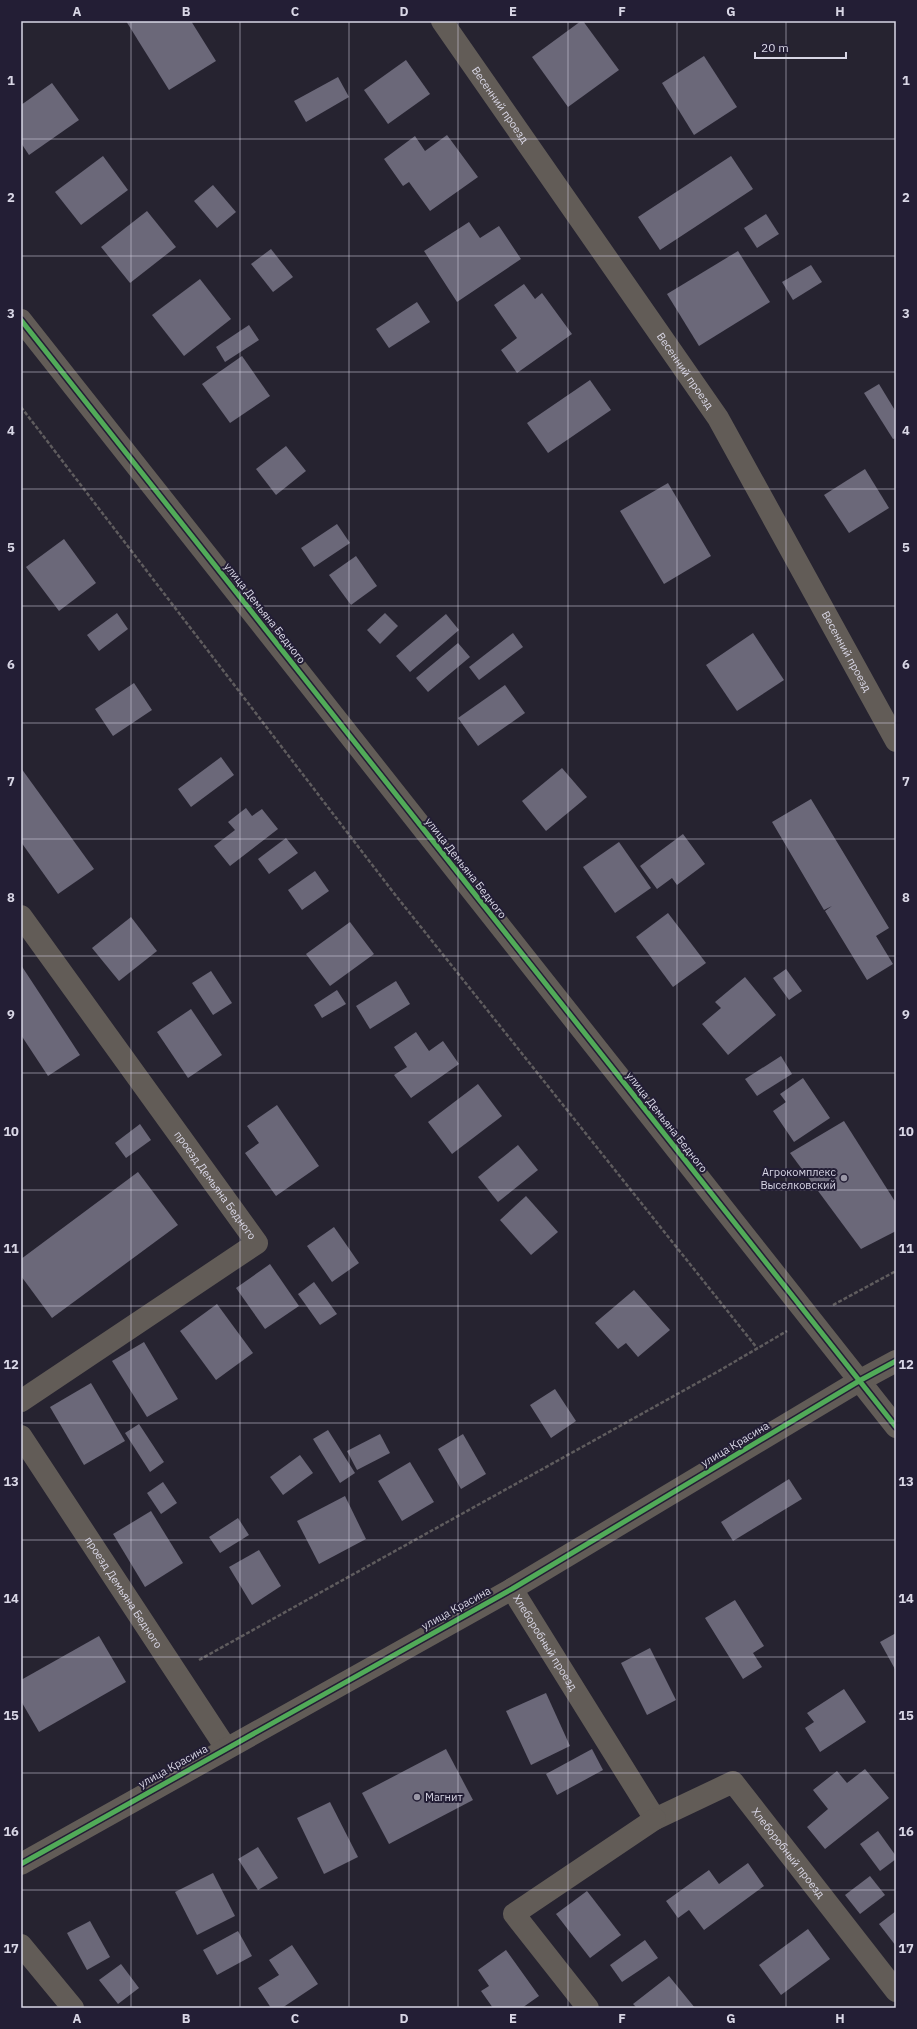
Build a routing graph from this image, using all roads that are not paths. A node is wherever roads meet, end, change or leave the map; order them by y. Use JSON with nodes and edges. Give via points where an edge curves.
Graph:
{"nodes":[{"id":1,"x":442,"y":21,"type":"edge"},
{"id":2,"x":21,"y":320,"type":"edge"},
{"id":3,"x":896,"y":741,"type":"edge"},
{"id":4,"x":21,"y":916,"type":"edge"},
{"id":5,"x":896,"y":1361,"type":"edge"},
{"id":6,"x":859,"y":1381,"type":"junction"},
{"id":7,"x":21,"y":1401,"type":"edge"},
{"id":8,"x":896,"y":1427,"type":"edge"},
{"id":9,"x":21,"y":1436,"type":"edge"},
{"id":10,"x":512,"y":1589,"type":"junction"},
{"id":11,"x":226,"y":1748,"type":"junction"},
{"id":12,"x":654,"y":1819,"type":"junction"},
{"id":13,"x":21,"y":1864,"type":"edge"},
{"id":14,"x":21,"y":1945,"type":"edge"},
{"id":15,"x":896,"y":1992,"type":"edge"},
{"id":16,"x":73,"y":2008,"type":"edge"},
{"id":17,"x":588,"y":2008,"type":"edge"}],
"edges":[{"from":1,"to":3,"type":"street","name":"Весенний проезд","via":[[718,418]]},
{"from":2,"to":6,"type":"street","name":"улица Демьяна Бедного"},
{"from":4,"to":7,"type":"street","name":"проезд Демьяна Бедного","via":[[257,1243]]},
{"from":5,"to":6,"type":"street","name":"улица Красина"},
{"from":6,"to":8,"type":"street","name":"улица Демьяна Бедного"},
{"from":6,"to":10,"type":"street","name":"улица Красина"},
{"from":9,"to":11,"type":"street","name":"проезд Демьяна Бедного"},
{"from":10,"to":11,"type":"street","name":"улица Красина"},
{"from":10,"to":12,"type":"street","name":"Хлеборобный проезд"},
{"from":11,"to":13,"type":"street","name":"улица Красина"},
{"from":12,"to":15,"type":"street","name":"Хлеборобный проезд","via":[[733,1782]]},
{"from":12,"to":17,"type":"street","name":"Хлеборобный проезд","via":[[514,1914]]},
{"from":14,"to":16,"type":"street"}]}
